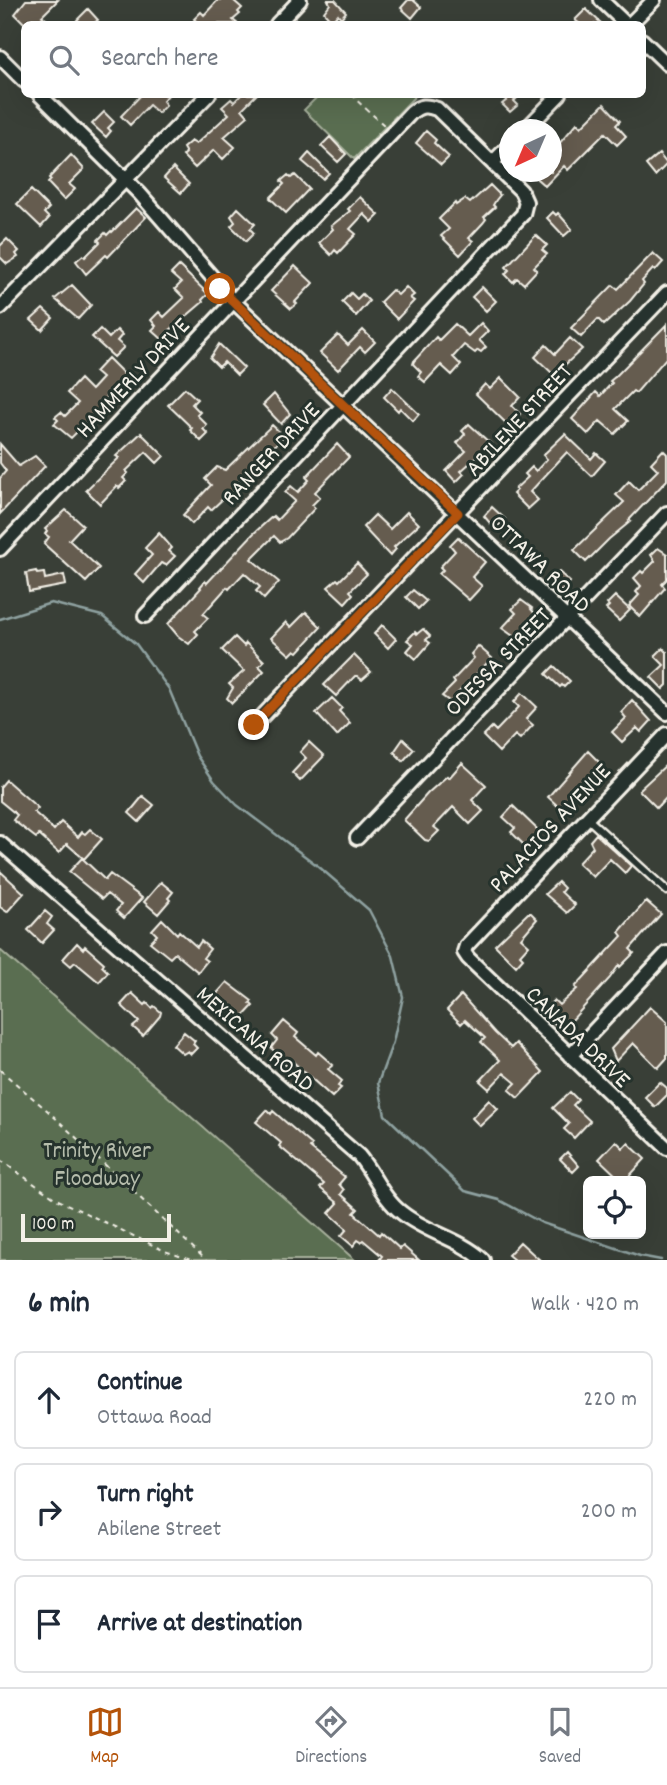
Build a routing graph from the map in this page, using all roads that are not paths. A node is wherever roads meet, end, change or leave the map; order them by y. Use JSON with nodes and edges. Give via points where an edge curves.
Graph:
{"nodes":[{"id":1,"x":300,"y":0,"type":"edge"},
{"id":2,"x":601,"y":0,"type":"edge"},
{"id":3,"x":654,"y":0,"type":"edge"},
{"id":4,"x":280,"y":21,"type":"edge"},
{"id":5,"x":625,"y":21,"type":"edge"},
{"id":6,"x":631,"y":21,"type":"edge"},
{"id":7,"x":646,"y":44,"type":"edge"},
{"id":8,"x":0,"y":57,"type":"edge"},
{"id":9,"x":667,"y":64,"type":"edge"},
{"id":10,"x":21,"y":77,"type":"edge"},
{"id":11,"x":43,"y":98,"type":"edge"},
{"id":12,"x":205,"y":98,"type":"edge"},
{"id":13,"x":557,"y":98,"type":"edge"},
{"id":14,"x":537,"y":119,"type":"edge"},
{"id":15,"x":499,"y":156,"type":"edge"},
{"id":16,"x":493,"y":162,"type":"junction"},
{"id":17,"x":126,"y":180,"type":"junction"},
{"id":18,"x":667,"y":293,"type":"edge"},
{"id":19,"x":233,"y":301,"type":"junction"},
{"id":20,"x":0,"y":308,"type":"edge"},
{"id":21,"x":344,"y":405,"type":"junction"},
{"id":22,"x":458,"y":513,"type":"junction"},
{"id":23,"x":667,"y":513,"type":"edge"},
{"id":24,"x":0,"y":549,"type":"edge"},
{"id":25,"x":145,"y":616,"type":"dead end"},
{"id":26,"x":568,"y":618,"type":"junction"},
{"id":27,"x":667,"y":713,"type":"edge"},
{"id":28,"x":254,"y":725,"type":"dead end"},
{"id":29,"x":667,"y":734,"type":"edge"},
{"id":30,"x":587,"y":818,"type":"junction"},
{"id":31,"x":357,"y":838,"type":"dead end"},
{"id":32,"x":0,"y":843,"type":"edge"},
{"id":33,"x":667,"y":891,"type":"edge"},
{"id":34,"x":464,"y":952,"type":"joint"},
{"id":35,"x":667,"y":953,"type":"edge"},
{"id":36,"x":570,"y":1056,"type":"junction"},
{"id":37,"x":667,"y":1148,"type":"edge"},
{"id":38,"x":483,"y":1260,"type":"edge"}],
"edges":[{"from":1,"to":4,"type":"street"},
{"from":2,"to":5,"type":"street"},
{"from":3,"to":6,"type":"street"},
{"from":7,"to":9,"type":"street"},
{"from":8,"to":10,"type":"street"},
{"from":11,"to":17,"type":"street","name":"OTTAWA ROAD"},
{"from":12,"to":17,"type":"street"},
{"from":13,"to":14,"type":"street"},
{"from":15,"to":16,"type":"street"},
{"from":16,"to":19,"type":"street","name":"HAMMERLY DRIVE","via":[[437,109],[418,107]]},
{"from":16,"to":21,"type":"street","name":"RANGER DRIVE","via":[[521,191],[526,202],[523,214]]},
{"from":17,"to":19,"type":"street","name":"OTTAWA ROAD"},
{"from":17,"to":20,"type":"street"},
{"from":18,"to":22,"type":"street","name":"ABILENE STREET"},
{"from":19,"to":21,"type":"street","name":"OTTAWA ROAD"},
{"from":19,"to":24,"type":"street","name":"HAMMERLY DRIVE"},
{"from":21,"to":22,"type":"street","name":"OTTAWA ROAD"},
{"from":21,"to":25,"type":"street","name":"RANGER DRIVE"},
{"from":22,"to":26,"type":"street","name":"OTTAWA ROAD"},
{"from":22,"to":28,"type":"street","name":"ABILENE STREET"},
{"from":23,"to":26,"type":"street","name":"ODESSA STREET"},
{"from":26,"to":27,"type":"street","name":"OTTAWA ROAD"},
{"from":26,"to":31,"type":"street","name":"ODESSA STREET"},
{"from":29,"to":30,"type":"street","name":"PALACIOS AVENUE"},
{"from":30,"to":33,"type":"lane"},
{"from":30,"to":34,"type":"street","name":"PALACIOS AVENUE"},
{"from":32,"to":38,"type":"street","name":"MEXICANA ROAD","via":[[359,1156],[400,1213]]},
{"from":34,"to":36,"type":"street","name":"CANADA DRIVE"},
{"from":35,"to":36,"type":"street"},
{"from":36,"to":37,"type":"street","name":"CANADA DRIVE"}]}
